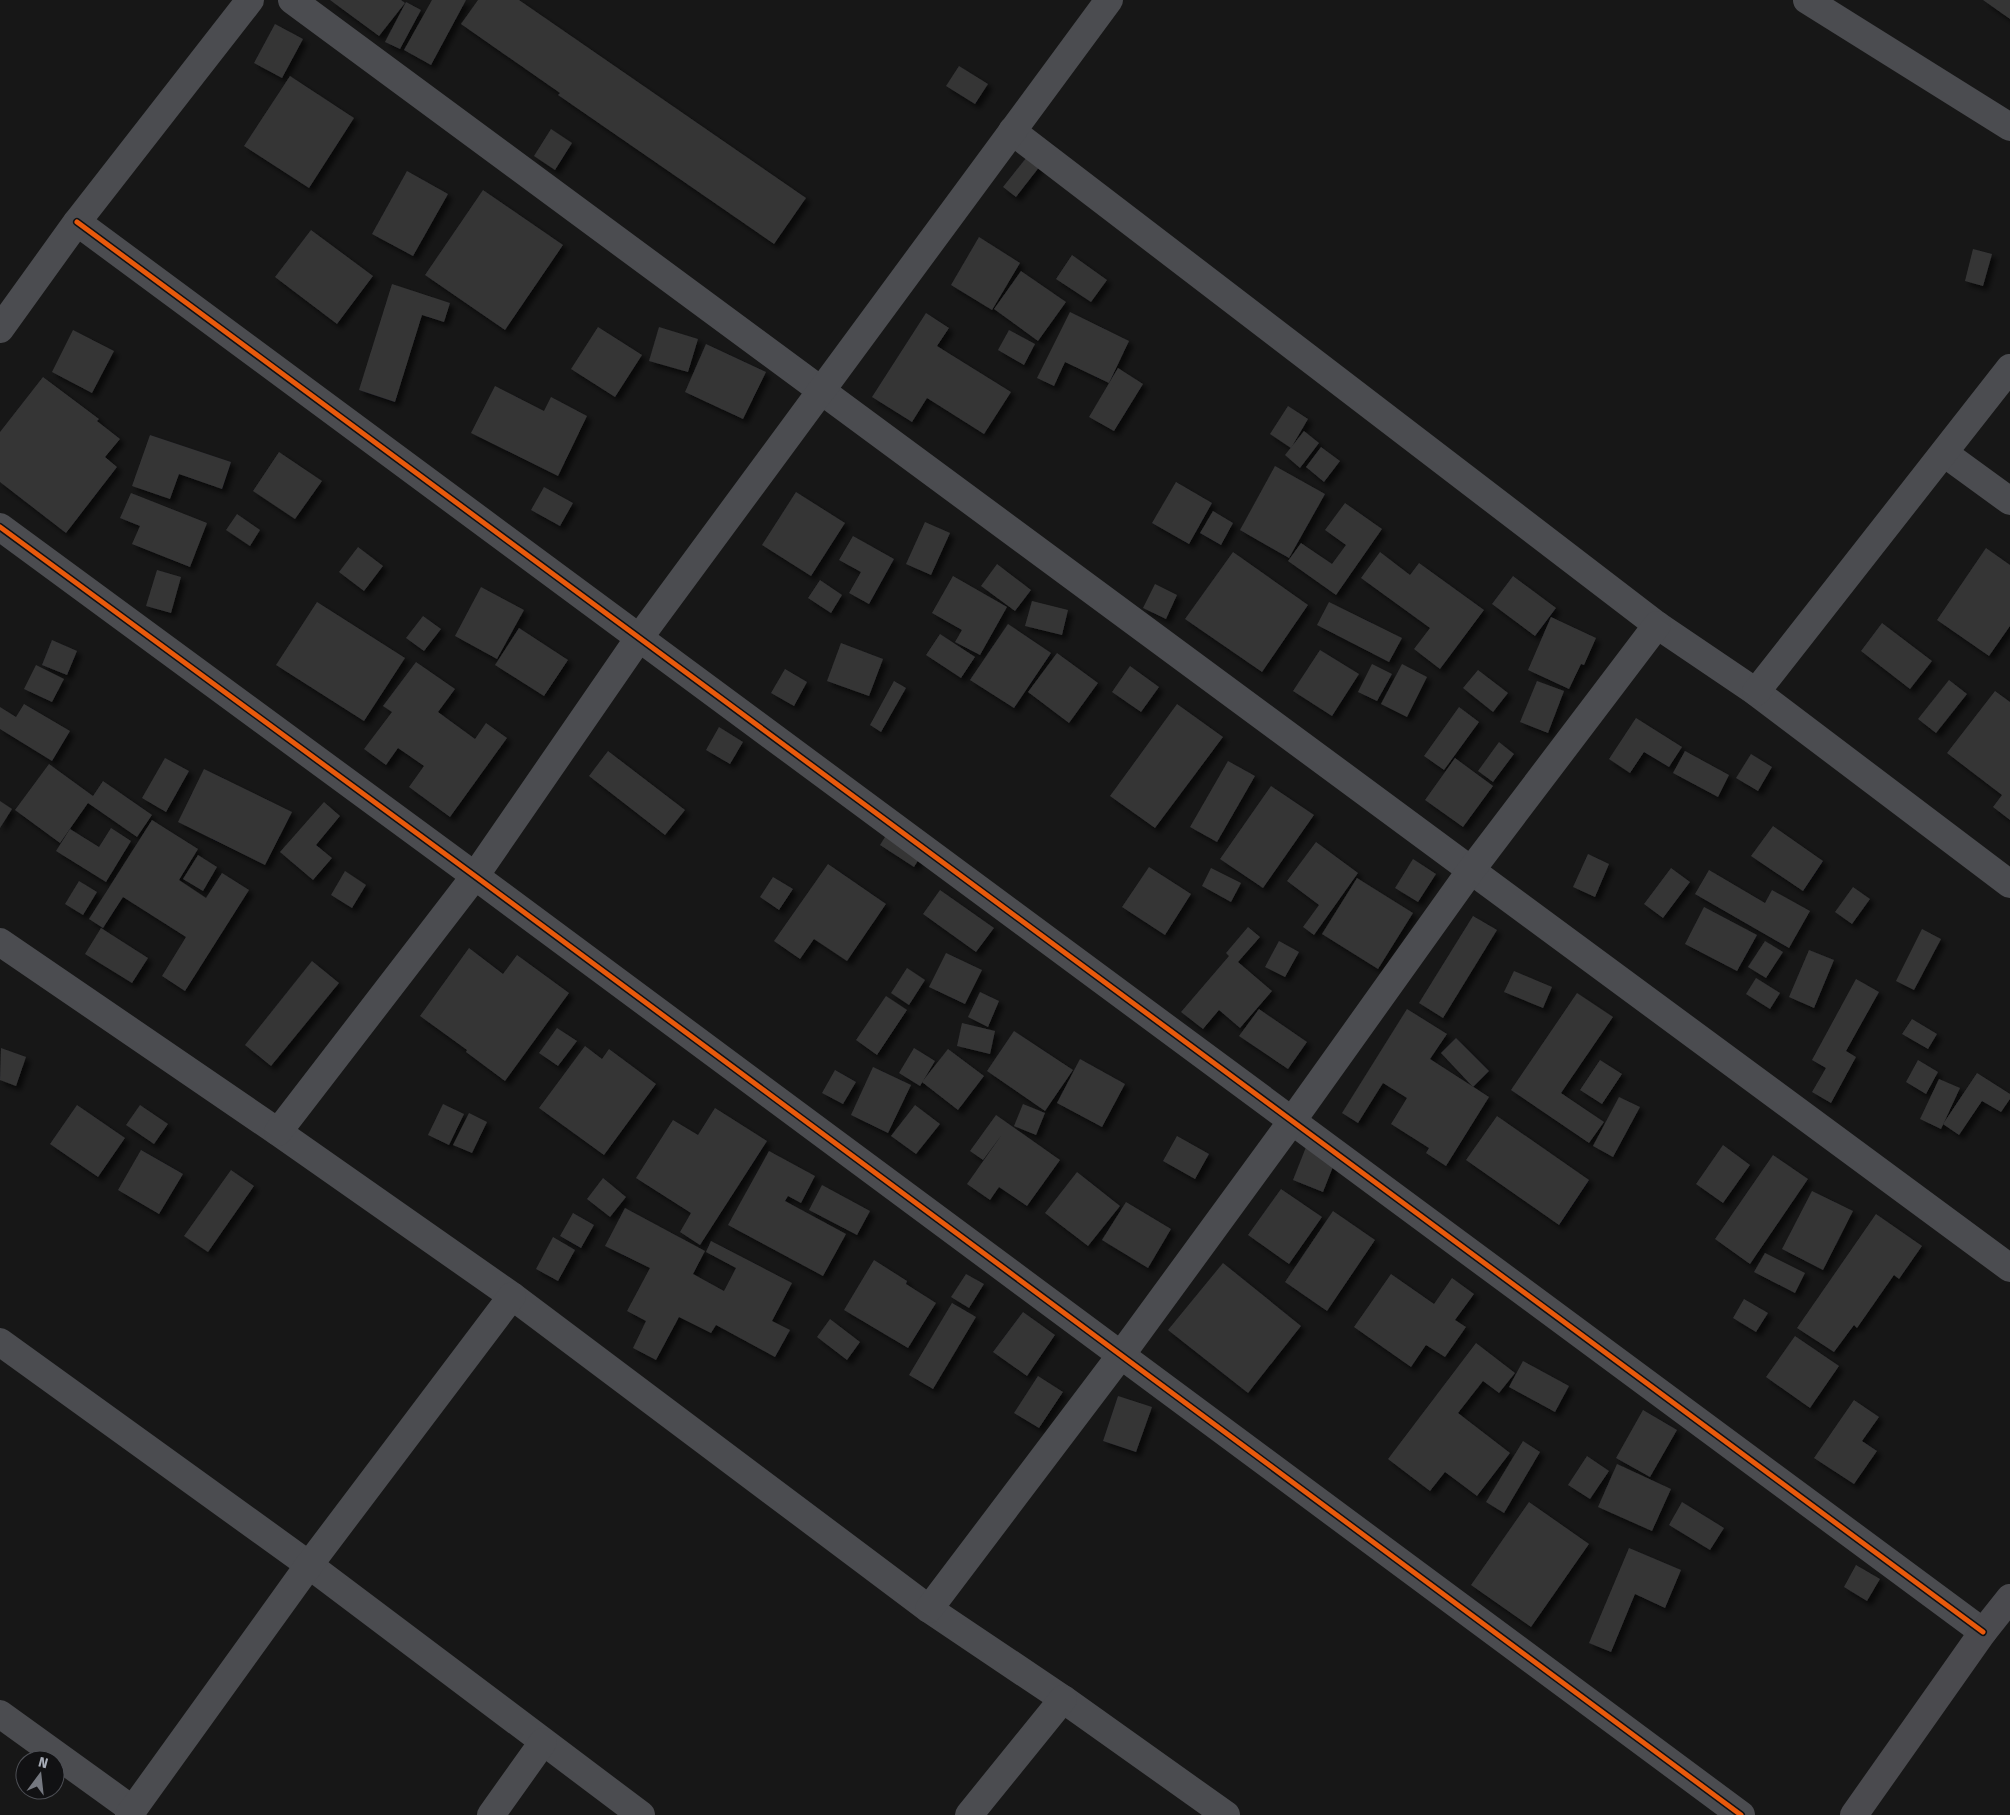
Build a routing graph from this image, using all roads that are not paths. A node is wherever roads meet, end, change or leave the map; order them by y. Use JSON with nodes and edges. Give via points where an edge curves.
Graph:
{"nodes":[{"id":1,"x":250,"y":0,"type":"edge"},
{"id":2,"x":292,"y":0,"type":"edge"},
{"id":3,"x":1109,"y":0,"type":"edge"},
{"id":4,"x":1806,"y":0,"type":"edge"},
{"id":5,"x":2010,"y":127,"type":"edge"},
{"id":6,"x":1012,"y":132,"type":"junction"},
{"id":7,"x":77,"y":222,"type":"junction"},
{"id":8,"x":0,"y":329,"type":"edge"},
{"id":9,"x":2010,"y":368,"type":"edge"},
{"id":10,"x":820,"y":394,"type":"junction"},
{"id":11,"x":1944,"y":453,"type":"junction"},
{"id":12,"x":2010,"y":501,"type":"edge"},
{"id":13,"x":0,"y":527,"type":"edge"},
{"id":14,"x":1657,"y":625,"type":"junction"},
{"id":15,"x":639,"y":638,"type":"junction"},
{"id":16,"x":1756,"y":692,"type":"junction"},
{"id":17,"x":1469,"y":873,"type":"junction"},
{"id":18,"x":475,"y":876,"type":"junction"},
{"id":19,"x":2010,"y":884,"type":"edge"},
{"id":20,"x":0,"y":942,"type":"edge"},
{"id":21,"x":1292,"y":1121,"type":"junction"},
{"id":22,"x":278,"y":1132,"type":"junction"},
{"id":23,"x":2010,"y":1268,"type":"edge"},
{"id":24,"x":512,"y":1296,"type":"junction"},
{"id":25,"x":0,"y":1342,"type":"edge"},
{"id":26,"x":1121,"y":1355,"type":"junction"},
{"id":27,"x":309,"y":1565,"type":"junction"},
{"id":28,"x":2010,"y":1598,"type":"edge"},
{"id":29,"x":929,"y":1609,"type":"junction"},
{"id":30,"x":1983,"y":1632,"type":"junction"},
{"id":31,"x":1063,"y":1699,"type":"junction"},
{"id":32,"x":0,"y":1714,"type":"edge"},
{"id":33,"x":544,"y":1742,"type":"junction"},
{"id":34,"x":131,"y":1812,"type":"edge"},
{"id":35,"x":491,"y":1815,"type":"edge"},
{"id":36,"x":641,"y":1815,"type":"edge"},
{"id":37,"x":970,"y":1815,"type":"edge"},
{"id":38,"x":1226,"y":1815,"type":"edge"},
{"id":39,"x":1741,"y":1815,"type":"edge"},
{"id":40,"x":1854,"y":1815,"type":"edge"}],
"edges":[{"from":1,"to":7,"type":"street"},
{"from":2,"to":10,"type":"street"},
{"from":3,"to":6,"type":"street"},
{"from":4,"to":5,"type":"street"},
{"from":6,"to":10,"type":"street"},
{"from":6,"to":14,"type":"street"},
{"from":7,"to":8,"type":"street"},
{"from":7,"to":15,"type":"street"},
{"from":9,"to":11,"type":"street"},
{"from":10,"to":15,"type":"street"},
{"from":10,"to":17,"type":"street"},
{"from":11,"to":12,"type":"street"},
{"from":11,"to":16,"type":"street"},
{"from":13,"to":18,"type":"street"},
{"from":14,"to":16,"type":"street"},
{"from":14,"to":17,"type":"street"},
{"from":15,"to":18,"type":"street"},
{"from":15,"to":21,"type":"street"},
{"from":16,"to":19,"type":"street"},
{"from":17,"to":21,"type":"street"},
{"from":17,"to":23,"type":"street"},
{"from":18,"to":22,"type":"street"},
{"from":18,"to":26,"type":"street"},
{"from":20,"to":22,"type":"street"},
{"from":21,"to":26,"type":"street"},
{"from":21,"to":30,"type":"street"},
{"from":22,"to":24,"type":"street"},
{"from":24,"to":27,"type":"street"},
{"from":24,"to":29,"type":"street"},
{"from":25,"to":27,"type":"street"},
{"from":26,"to":29,"type":"street"},
{"from":26,"to":39,"type":"street"},
{"from":27,"to":33,"type":"street"},
{"from":27,"to":34,"type":"street"},
{"from":28,"to":30,"type":"street"},
{"from":29,"to":31,"type":"street"},
{"from":30,"to":40,"type":"street"},
{"from":31,"to":37,"type":"street"},
{"from":31,"to":38,"type":"street"},
{"from":32,"to":34,"type":"street"},
{"from":33,"to":35,"type":"street"},
{"from":33,"to":36,"type":"street"}]}
